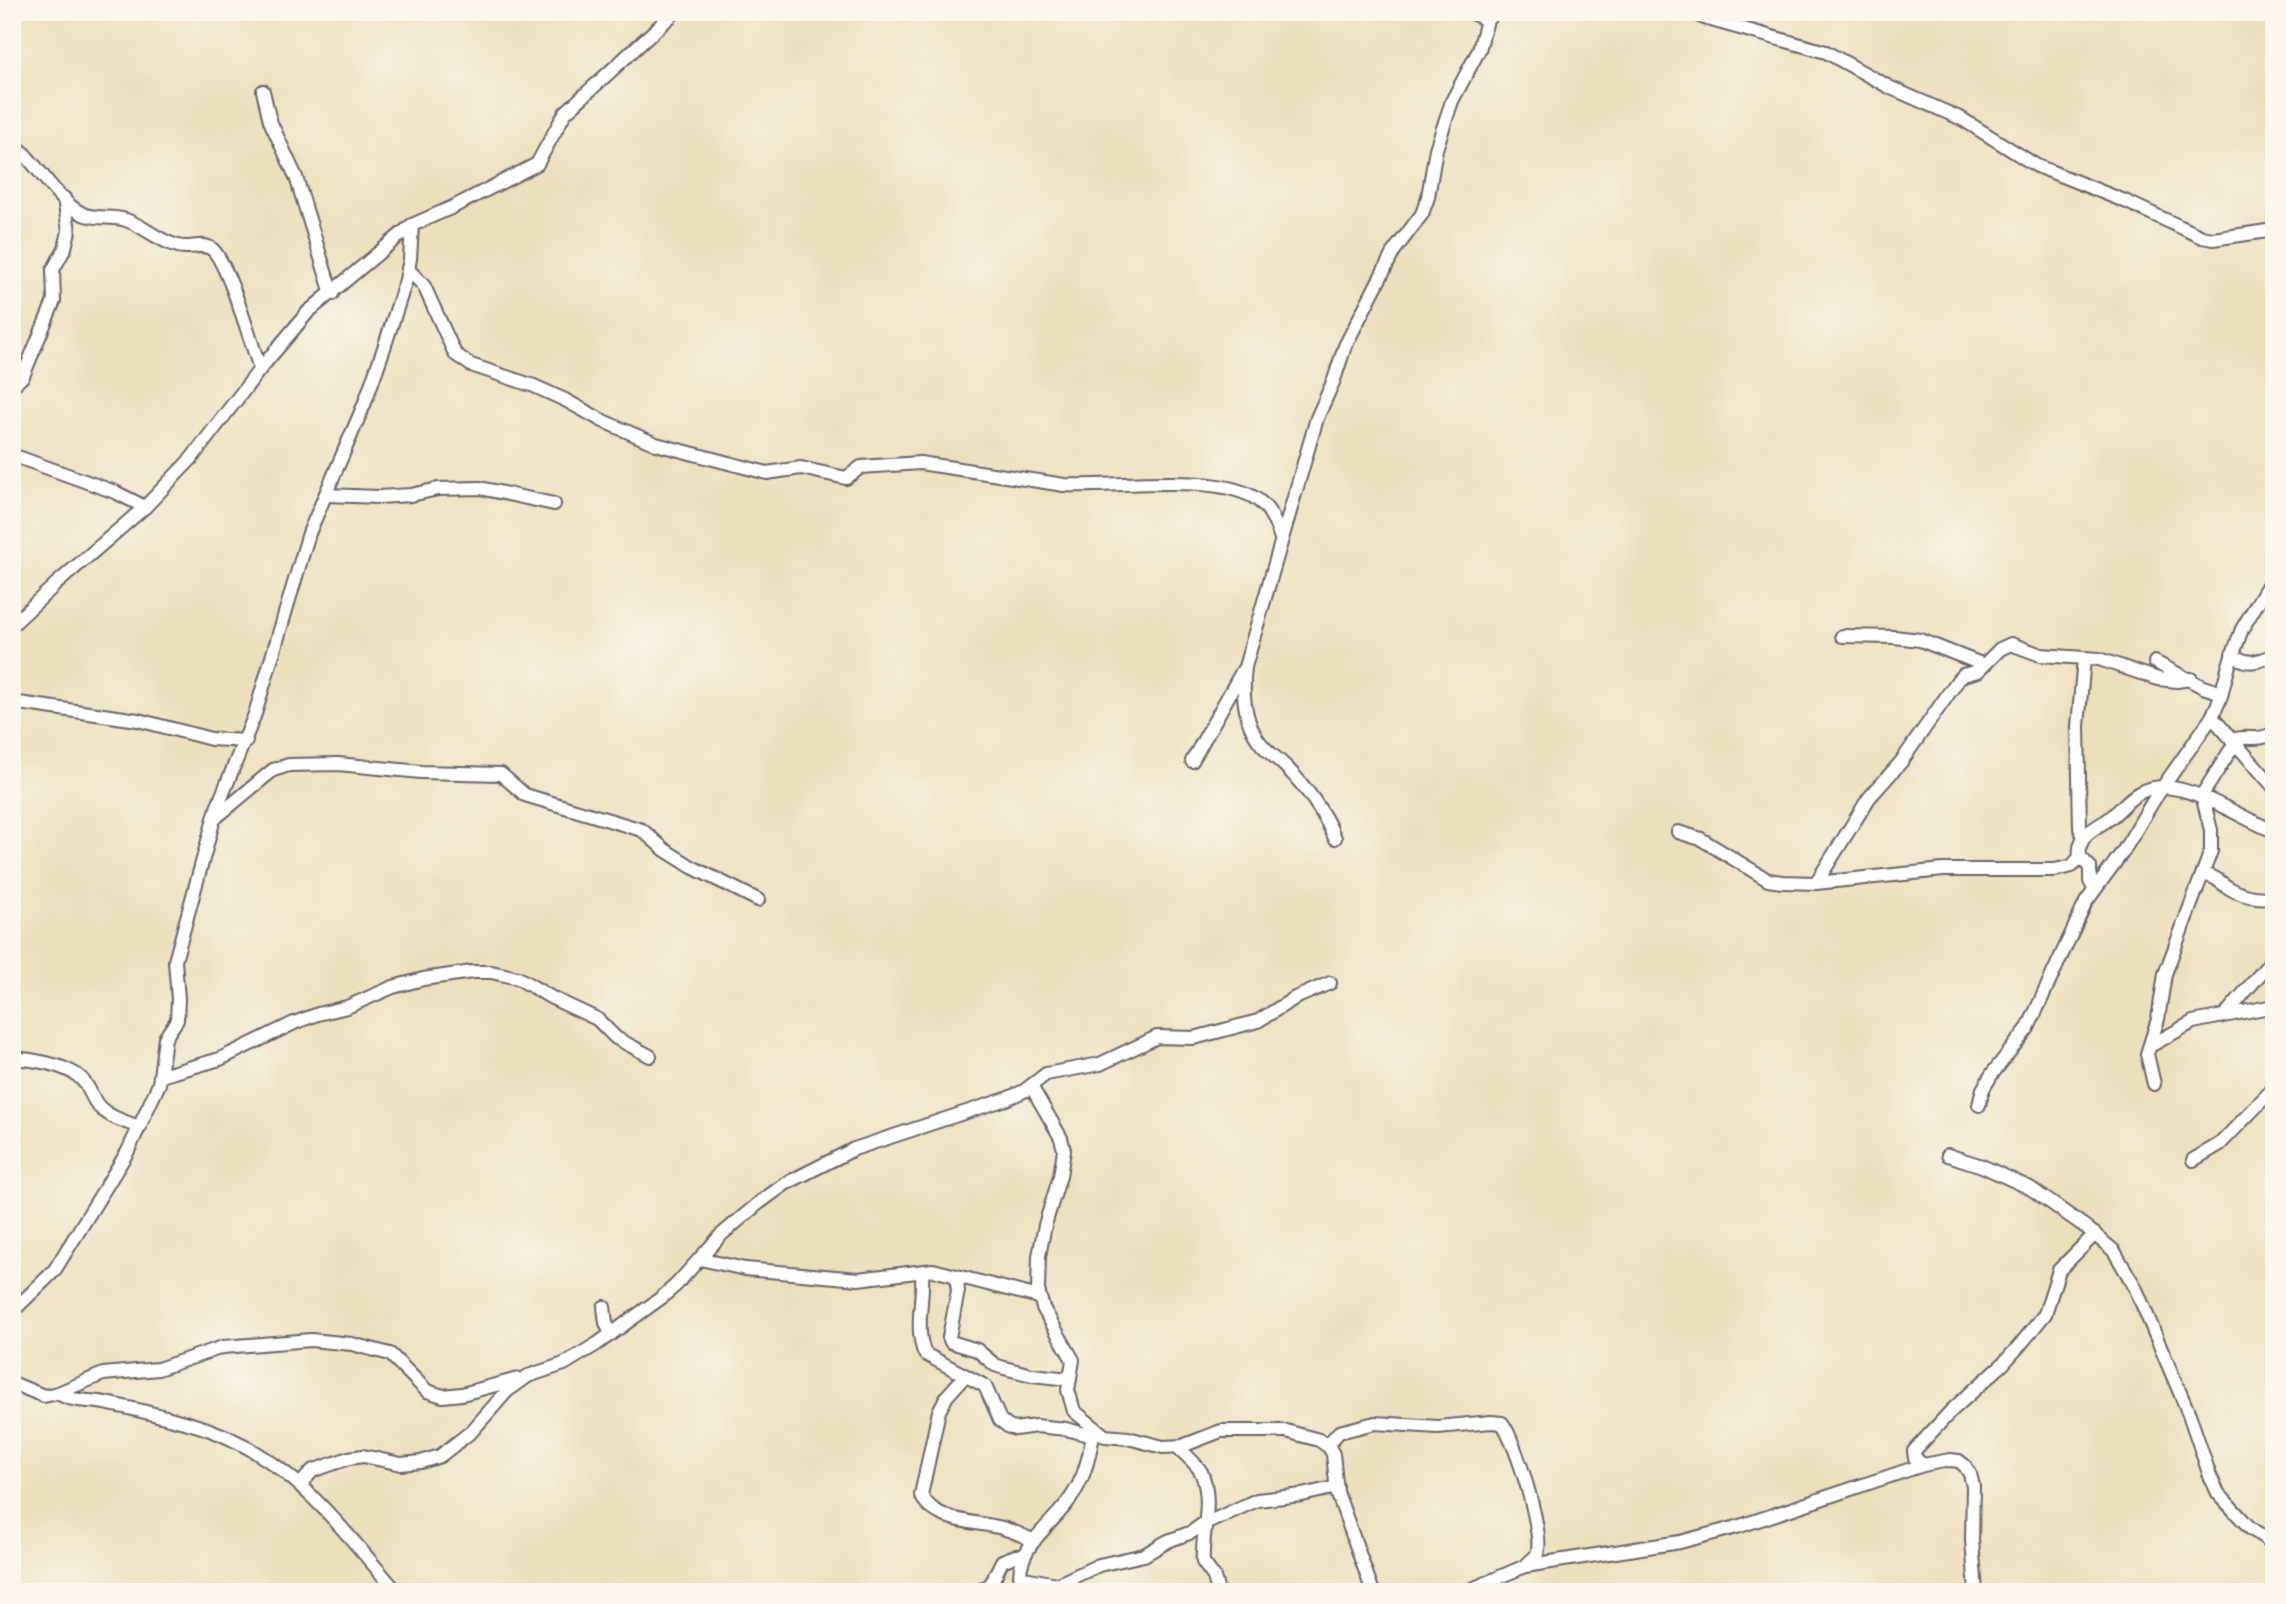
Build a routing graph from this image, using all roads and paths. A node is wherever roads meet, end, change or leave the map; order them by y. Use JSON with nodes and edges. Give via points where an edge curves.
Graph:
{"nodes":[{"id":1,"x":675,"y":12,"type":"edge"},
{"id":2,"x":1469,"y":12,"type":"edge"},
{"id":3,"x":1691,"y":12,"type":"edge"},
{"id":4,"x":1491,"y":16,"type":"edge"},
{"id":5,"x":263,"y":91,"type":"dead end"},
{"id":6,"x":12,"y":142,"type":"edge"},
{"id":7,"x":64,"y":198,"type":"junction"},
{"id":8,"x":412,"y":225,"type":"junction"},
{"id":9,"x":2274,"y":230,"type":"edge"},
{"id":10,"x":408,"y":269,"type":"junction"},
{"id":11,"x":332,"y":294,"type":"junction"},
{"id":12,"x":260,"y":369,"type":"junction"},
{"id":13,"x":12,"y":386,"type":"edge"},
{"id":14,"x":12,"y":455,"type":"edge"},
{"id":15,"x":326,"y":495,"type":"junction"},
{"id":16,"x":554,"y":504,"type":"dead end"},
{"id":17,"x":145,"y":507,"type":"junction"},
{"id":18,"x":1281,"y":538,"type":"junction"},
{"id":19,"x":2274,"y":575,"type":"edge"},
{"id":20,"x":12,"y":625,"type":"edge"},
{"id":21,"x":1842,"y":636,"type":"dead end"},
{"id":22,"x":2232,"y":654,"type":"junction"},
{"id":23,"x":2274,"y":655,"type":"edge"},
{"id":24,"x":2084,"y":658,"type":"junction"},
{"id":25,"x":2155,"y":662,"type":"dead end"},
{"id":26,"x":1984,"y":665,"type":"junction"},
{"id":27,"x":1245,"y":667,"type":"junction"},
{"id":28,"x":2191,"y":679,"type":"junction"},
{"id":29,"x":2222,"y":693,"type":"junction"},
{"id":30,"x":12,"y":702,"type":"edge"},
{"id":31,"x":2212,"y":717,"type":"junction"},
{"id":32,"x":2274,"y":733,"type":"edge"},
{"id":33,"x":246,"y":741,"type":"junction"},
{"id":34,"x":2233,"y":742,"type":"junction"},
{"id":35,"x":1192,"y":761,"type":"dead end"},
{"id":36,"x":2162,"y":788,"type":"junction"},
{"id":37,"x":2274,"y":788,"type":"edge"},
{"id":38,"x":2202,"y":795,"type":"junction"},
{"id":39,"x":214,"y":819,"type":"junction"},
{"id":40,"x":2274,"y":831,"type":"edge"},
{"id":41,"x":1678,"y":832,"type":"dead end"},
{"id":42,"x":2083,"y":836,"type":"junction"},
{"id":43,"x":1335,"y":838,"type":"dead end"},
{"id":44,"x":2080,"y":857,"type":"junction"},
{"id":45,"x":2204,"y":875,"type":"junction"},
{"id":46,"x":1816,"y":883,"type":"junction"},
{"id":47,"x":2094,"y":889,"type":"junction"},
{"id":48,"x":2274,"y":897,"type":"edge"},
{"id":49,"x":758,"y":900,"type":"dead end"},
{"id":50,"x":2274,"y":954,"type":"edge"},
{"id":51,"x":1330,"y":983,"type":"dead end"},
{"id":52,"x":2274,"y":1006,"type":"edge"},
{"id":53,"x":2226,"y":1014,"type":"junction"},
{"id":54,"x":2150,"y":1046,"type":"junction"},
{"id":55,"x":650,"y":1056,"type":"dead end"},
{"id":56,"x":12,"y":1058,"type":"edge"},
{"id":57,"x":161,"y":1076,"type":"junction"},
{"id":58,"x":2154,"y":1084,"type":"dead end"},
{"id":59,"x":1031,"y":1086,"type":"junction"},
{"id":60,"x":2274,"y":1088,"type":"edge"},
{"id":61,"x":1979,"y":1105,"type":"dead end"},
{"id":62,"x":139,"y":1128,"type":"junction"},
{"id":63,"x":1948,"y":1155,"type":"dead end"},
{"id":64,"x":2193,"y":1160,"type":"dead end"},
{"id":65,"x":2095,"y":1234,"type":"junction"},
{"id":66,"x":700,"y":1259,"type":"junction"},
{"id":67,"x":922,"y":1272,"type":"junction"},
{"id":68,"x":956,"y":1276,"type":"junction"},
{"id":69,"x":1039,"y":1297,"type":"junction"},
{"id":70,"x":604,"y":1307,"type":"dead end"},
{"id":71,"x":12,"y":1312,"type":"edge"},
{"id":72,"x":611,"y":1334,"type":"junction"},
{"id":73,"x":528,"y":1376,"type":"junction"},
{"id":74,"x":965,"y":1376,"type":"junction"},
{"id":75,"x":1070,"y":1379,"type":"junction"},
{"id":76,"x":12,"y":1383,"type":"edge"},
{"id":77,"x":58,"y":1393,"type":"junction"},
{"id":78,"x":1094,"y":1433,"type":"junction"},
{"id":79,"x":1178,"y":1447,"type":"junction"},
{"id":80,"x":1329,"y":1447,"type":"junction"},
{"id":81,"x":1923,"y":1465,"type":"junction"},
{"id":82,"x":301,"y":1484,"type":"junction"},
{"id":83,"x":1337,"y":1487,"type":"junction"},
{"id":84,"x":1207,"y":1522,"type":"junction"},
{"id":85,"x":1034,"y":1541,"type":"junction"},
{"id":86,"x":2274,"y":1544,"type":"edge"},
{"id":87,"x":1024,"y":1556,"type":"junction"},
{"id":88,"x":1525,"y":1566,"type":"junction"},
{"id":89,"x":1054,"y":1588,"type":"edge"},
{"id":90,"x":1471,"y":1591,"type":"edge"},
{"id":91,"x":397,"y":1592,"type":"edge"},
{"id":92,"x":978,"y":1592,"type":"edge"},
{"id":93,"x":1218,"y":1592,"type":"edge"},
{"id":94,"x":1373,"y":1592,"type":"edge"},
{"id":95,"x":1976,"y":1592,"type":"edge"}],
"edges":[{"from":1,"to":8,"type":"street","via":[[565,113],[537,164]]},
{"from":2,"to":4,"type":"street"},
{"from":3,"to":9,"type":"street","via":[[1826,52],[1891,88],[1962,119],[2037,166],[2202,237]]},
{"from":4,"to":18,"type":"street","via":[[1446,118],[1422,214],[1394,251],[1345,346],[1317,418]]},
{"from":5,"to":11,"type":"street","via":[[296,177]]},
{"from":6,"to":7,"type":"street"},
{"from":7,"to":12,"type":"street","via":[[84,215],[126,219],[179,247],[206,245],[213,250],[228,277]]},
{"from":7,"to":13,"type":"street","via":[[69,231],[53,270],[54,301],[23,376]]},
{"from":8,"to":10,"type":"street"},
{"from":8,"to":11,"type":"street"},
{"from":10,"to":15,"type":"street","via":[[364,405]]},
{"from":10,"to":18,"type":"street","via":[[424,286],[455,355],[534,386],[656,444],[767,473],[801,468],[846,478],[862,467],[920,463],[1064,485],[1214,485],[1258,500]]},
{"from":11,"to":12,"type":"street","via":[[308,312]]},
{"from":12,"to":17,"type":"street","via":[[191,459]]},
{"from":14,"to":17,"type":"street"},
{"from":15,"to":16,"type":"street","via":[[379,497],[480,488]]},
{"from":15,"to":33,"type":"street","via":[[309,533]]},
{"from":17,"to":20,"type":"street"},
{"from":18,"to":27,"type":"street"},
{"from":19,"to":22,"type":"street"},
{"from":21,"to":26,"type":"street","via":[[1920,640]]},
{"from":22,"to":23,"type":"street","via":[[2252,663]]},
{"from":22,"to":29,"type":"street"},
{"from":24,"to":26,"type":"street","via":[[2041,655],[2011,644]]},
{"from":24,"to":28,"type":"street","via":[[2158,679]]},
{"from":24,"to":42,"type":"street","via":[[2078,726]]},
{"from":25,"to":28,"type":"street"},
{"from":26,"to":46,"type":"street","via":[[1958,680],[1908,753],[1869,798]]},
{"from":27,"to":35,"type":"street"},
{"from":27,"to":43,"type":"street","via":[[1244,700],[1254,733],[1322,810]]},
{"from":28,"to":29,"type":"street"},
{"from":29,"to":31,"type":"street"},
{"from":30,"to":33,"type":"street","via":[[138,720],[211,739]]},
{"from":31,"to":34,"type":"street"},
{"from":31,"to":36,"type":"street"},
{"from":32,"to":34,"type":"street","via":[[2259,740],[2244,737]]},
{"from":33,"to":39,"type":"street"},
{"from":34,"to":37,"type":"street"},
{"from":34,"to":38,"type":"street"},
{"from":36,"to":38,"type":"street"},
{"from":36,"to":42,"type":"street","via":[[2140,792]]},
{"from":36,"to":47,"type":"street"},
{"from":38,"to":40,"type":"street"},
{"from":38,"to":45,"type":"street","via":[[2212,840]]},
{"from":39,"to":49,"type":"street","via":[[273,770],[289,765],[501,774],[525,795],[642,830],[692,867]]},
{"from":39,"to":57,"type":"street","via":[[174,961],[177,1020],[165,1038]]},
{"from":41,"to":46,"type":"street","via":[[1701,839],[1768,880]]},
{"from":42,"to":44,"type":"street"},
{"from":44,"to":46,"type":"street","via":[[2072,866],[2055,870],[1943,870]]},
{"from":44,"to":47,"type":"street","via":[[2090,867]]},
{"from":45,"to":48,"type":"street","via":[[2246,895]]},
{"from":45,"to":54,"type":"street","via":[[2165,974]]},
{"from":47,"to":61,"type":"street","via":[[2028,1028],[1992,1074]]},
{"from":50,"to":53,"type":"street"},
{"from":51,"to":59,"type":"street","via":[[1258,1021],[1194,1038],[1157,1037],[1100,1064],[1046,1074]]},
{"from":52,"to":53,"type":"street"},
{"from":53,"to":54,"type":"street","via":[[2193,1022]]},
{"from":54,"to":58,"type":"street","via":[[2147,1059]]},
{"from":55,"to":57,"type":"street","via":[[616,1038],[597,1019],[518,978],[472,972],[393,987],[294,1023],[220,1059]]},
{"from":56,"to":62,"type":"street","via":[[45,1063],[77,1075],[98,1106]]},
{"from":57,"to":62,"type":"street"},
{"from":59,"to":66,"type":"street","via":[[818,1166],[759,1203]]},
{"from":59,"to":69,"type":"street","via":[[1064,1150],[1039,1255]]},
{"from":60,"to":64,"type":"street","via":[[2220,1144]]},
{"from":62,"to":71,"type":"street","via":[[54,1271]]},
{"from":63,"to":65,"type":"street","via":[[2019,1182]]},
{"from":65,"to":81,"type":"street","via":[[2059,1270],[2045,1314],[2028,1337],[1914,1451]]},
{"from":65,"to":86,"type":"street","via":[[2114,1251],[2135,1287],[2218,1493],[2250,1528]]},
{"from":66,"to":67,"type":"street","via":[[745,1269],[858,1279]]},
{"from":66,"to":72,"type":"street","via":[[677,1285]]},
{"from":67,"to":68,"type":"street"},
{"from":67,"to":74,"type":"street","via":[[922,1347],[930,1358]]},
{"from":68,"to":69,"type":"street"},
{"from":68,"to":75,"type":"street","via":[[951,1342],[977,1350],[1004,1368]]},
{"from":69,"to":75,"type":"street","via":[[1073,1360]]},
{"from":70,"to":72,"type":"street"},
{"from":72,"to":73,"type":"street","via":[[564,1364]]},
{"from":73,"to":77,"type":"street","via":[[443,1396],[427,1391],[390,1354],[311,1340],[223,1347],[158,1370],[103,1374]]},
{"from":73,"to":82,"type":"street","via":[[440,1456],[401,1464],[363,1456],[349,1458],[312,1471]]},
{"from":74,"to":78,"type":"street","via":[[987,1388],[1000,1420],[1009,1427]]},
{"from":74,"to":85,"type":"street","via":[[939,1411],[921,1495],[940,1514],[1002,1528]]},
{"from":75,"to":78,"type":"street","via":[[1071,1405]]},
{"from":76,"to":77,"type":"street","via":[[44,1396]]},
{"from":77,"to":82,"type":"street","via":[[149,1412],[226,1436],[256,1451]]},
{"from":78,"to":79,"type":"street"},
{"from":78,"to":85,"type":"street","via":[[1085,1471],[1073,1495]]},
{"from":79,"to":80,"type":"street","via":[[1221,1431],[1254,1430],[1302,1434]]},
{"from":79,"to":84,"type":"street","via":[[1200,1472]]},
{"from":80,"to":83,"type":"street"},
{"from":80,"to":88,"type":"street","via":[[1339,1432],[1375,1423],[1438,1427],[1502,1423],[1516,1450],[1538,1532],[1536,1554]]},
{"from":81,"to":88,"type":"street","via":[[1680,1542]]},
{"from":81,"to":95,"type":"street","via":[[1959,1461],[1970,1474]]},
{"from":82,"to":91,"type":"street"},
{"from":83,"to":84,"type":"street","via":[[1257,1500]]},
{"from":83,"to":94,"type":"street"},
{"from":84,"to":89,"type":"street","via":[[1144,1555],[1108,1562]]},
{"from":84,"to":93,"type":"street","via":[[1203,1562]]},
{"from":85,"to":87,"type":"street"},
{"from":87,"to":89,"type":"street","via":[[1021,1577]]},
{"from":87,"to":92,"type":"street","via":[[1002,1561],[991,1584]]},
{"from":88,"to":90,"type":"street"}]}
